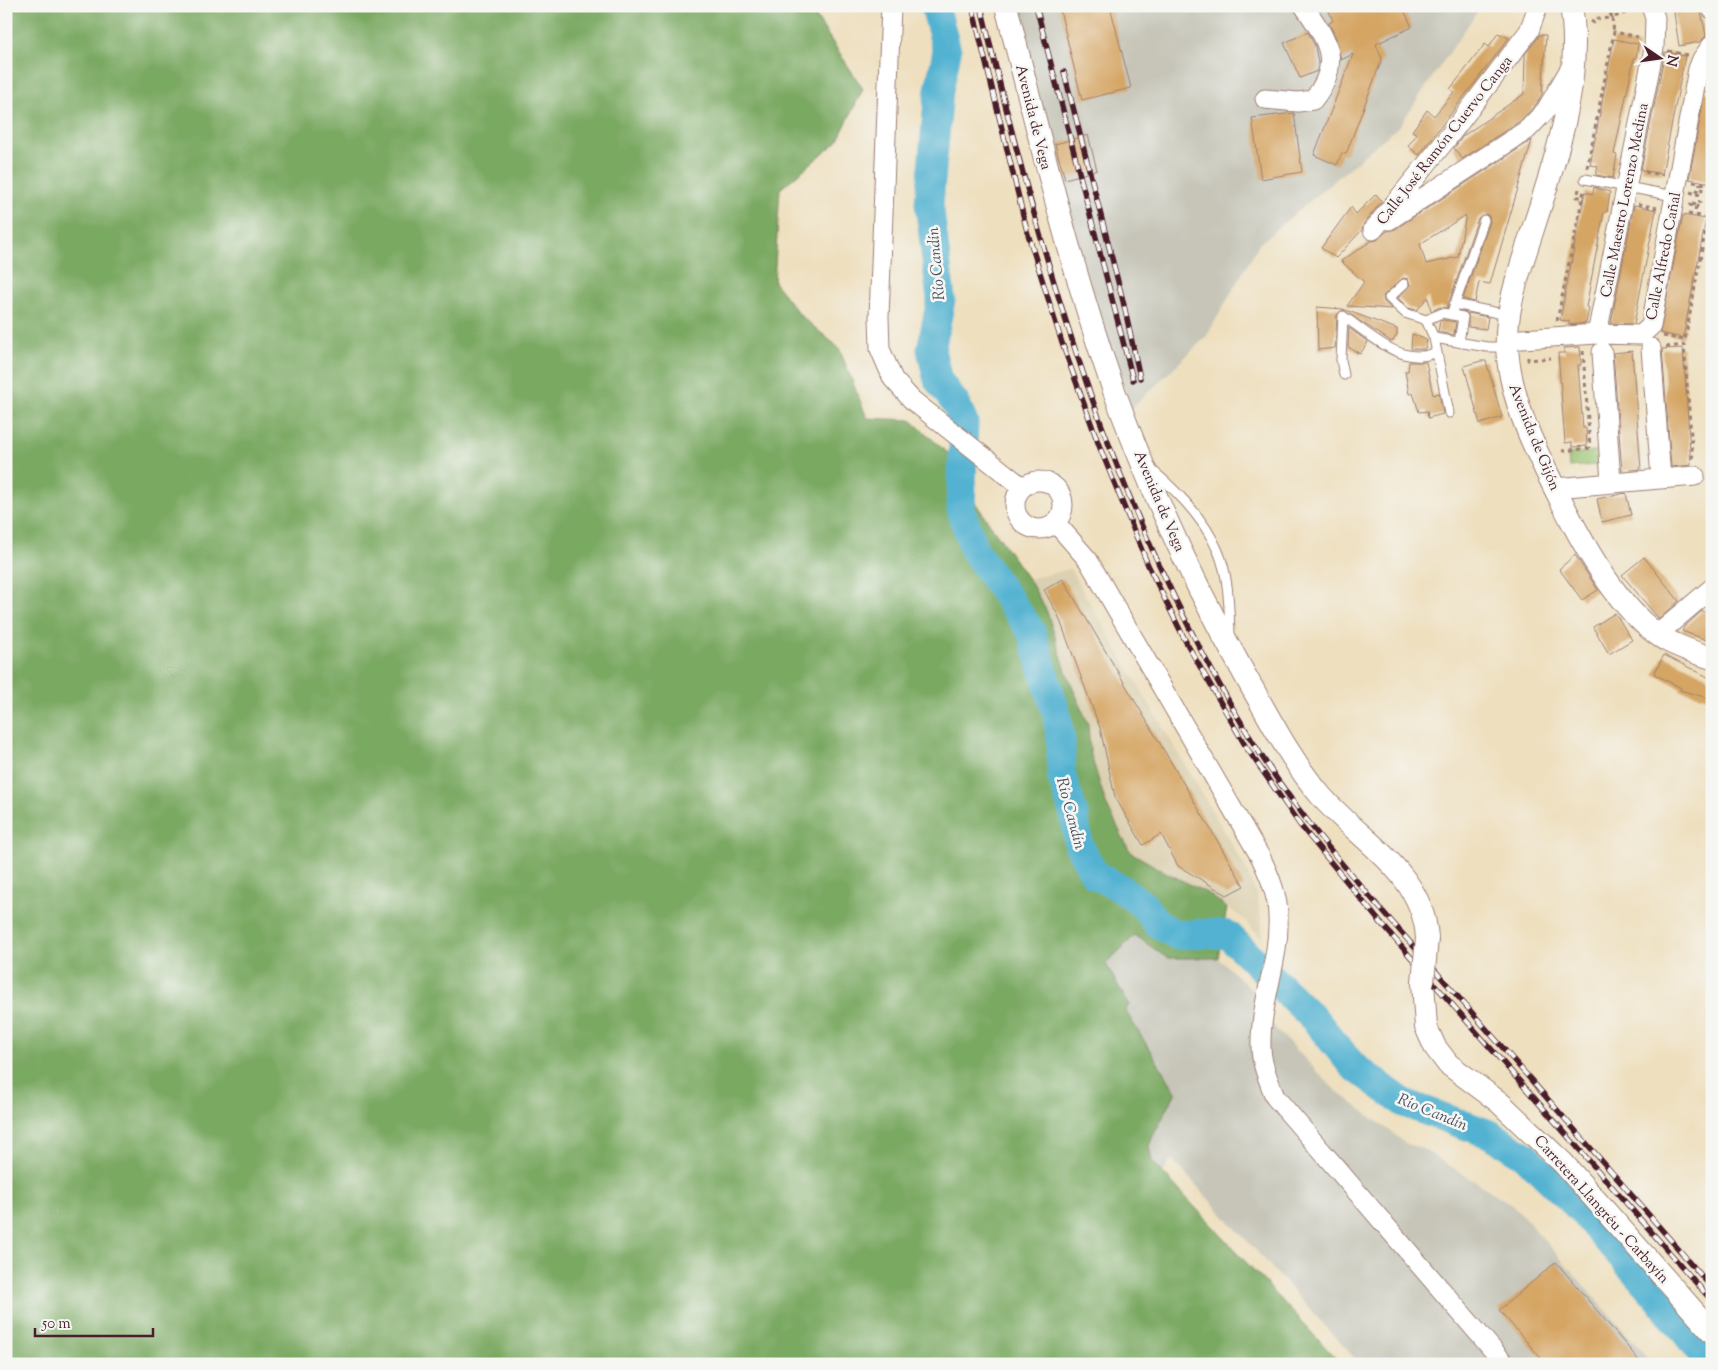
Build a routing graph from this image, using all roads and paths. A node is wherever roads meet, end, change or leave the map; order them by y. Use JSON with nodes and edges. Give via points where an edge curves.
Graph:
{"nodes":[{"id":1,"x":892,"y":6,"type":"edge"},
{"id":2,"x":1006,"y":6,"type":"edge"},
{"id":3,"x":1304,"y":6,"type":"edge"},
{"id":4,"x":1538,"y":6,"type":"edge"},
{"id":5,"x":1571,"y":6,"type":"edge"},
{"id":6,"x":1607,"y":6,"type":"edge"},
{"id":7,"x":1644,"y":7,"type":"edge"},
{"id":8,"x":1612,"y":18,"type":"junction"},
{"id":9,"x":1596,"y":19,"type":"dead end"},
{"id":10,"x":1614,"y":32,"type":"junction"},
{"id":11,"x":1648,"y":43,"type":"junction"},
{"id":12,"x":1707,"y":52,"type":"edge"},
{"id":13,"x":1571,"y":67,"type":"junction"},
{"id":14,"x":1265,"y":99,"type":"dead end"},
{"id":15,"x":1585,"y":179,"type":"joint"},
{"id":16,"x":1593,"y":188,"type":"dead end"},
{"id":17,"x":1699,"y":188,"type":"dead end"},
{"id":18,"x":1624,"y":194,"type":"junction"},
{"id":19,"x":1696,"y":194,"type":"dead end"},
{"id":20,"x":1712,"y":195,"type":"edge"},
{"id":21,"x":1577,"y":196,"type":"dead end"},
{"id":22,"x":1582,"y":197,"type":"junction"},
{"id":23,"x":1667,"y":208,"type":"junction"},
{"id":24,"x":1708,"y":217,"type":"junction"},
{"id":25,"x":1484,"y":220,"type":"dead end"},
{"id":26,"x":1705,"y":232,"type":"junction"},
{"id":27,"x":1712,"y":233,"type":"edge"},
{"id":28,"x":1404,"y":284,"type":"dead end"},
{"id":29,"x":1454,"y":304,"type":"junction"},
{"id":30,"x":1451,"y":315,"type":"junction"},
{"id":31,"x":1509,"y":316,"type":"junction"},
{"id":32,"x":1426,"y":320,"type":"junction"},
{"id":33,"x":1556,"y":325,"type":"dead end"},
{"id":34,"x":1650,"y":335,"type":"junction"},
{"id":35,"x":1434,"y":338,"type":"junction"},
{"id":36,"x":1459,"y":342,"type":"junction"},
{"id":37,"x":1594,"y":344,"type":"junction"},
{"id":38,"x":1514,"y":346,"type":"junction"},
{"id":39,"x":1437,"y":352,"type":"junction"},
{"id":40,"x":1551,"y":358,"type":"dead end"},
{"id":41,"x":1344,"y":375,"type":"dead end"},
{"id":42,"x":1449,"y":413,"type":"dead end"},
{"id":43,"x":1608,"y":446,"type":"junction"},
{"id":44,"x":1590,"y":448,"type":"junction"},
{"id":45,"x":1562,"y":451,"type":"dead end"},
{"id":46,"x":1142,"y":461,"type":"junction"},
{"id":47,"x":1694,"y":473,"type":"joint"},
{"id":48,"x":1661,"y":478,"type":"junction"},
{"id":49,"x":1611,"y":482,"type":"junction"},
{"id":50,"x":1022,"y":487,"type":"junction"},
{"id":51,"x":1554,"y":488,"type":"junction"},
{"id":52,"x":1055,"y":522,"type":"junction"},
{"id":53,"x":1712,"y":588,"type":"edge"},
{"id":54,"x":1658,"y":634,"type":"junction"},
{"id":55,"x":1231,"y":650,"type":"junction"},
{"id":56,"x":1712,"y":658,"type":"edge"},
{"id":57,"x":1427,"y":938,"type":"joint"},
{"id":58,"x":1712,"y":1332,"type":"edge"},
{"id":59,"x":1504,"y":1364,"type":"edge"}],
"edges":[{"from":1,"to":50,"type":"street","via":[[880,349],[893,379],[912,400]]},
{"from":2,"to":46,"type":"street","name":"Avenida de Vega","via":[[1075,270],[1114,389]]},
{"from":3,"to":14,"type":"street","via":[[1322,32],[1331,62],[1326,84],[1313,100]]},
{"from":4,"to":13,"type":"street","name":"Calle José Ramón Cuervo Canga","via":[[1529,31],[1373,230],[1527,130],[1546,110]]},
{"from":5,"to":13,"type":"street","name":"Avenida de Gijón","via":[[1574,42]]},
{"from":6,"to":8,"type":"path"},
{"from":7,"to":8,"type":"path"},
{"from":7,"to":11,"type":"street","name":"Calle Maestro Lorenzo Medina","via":[[1655,18]]},
{"from":8,"to":9,"type":"path"},
{"from":8,"to":10,"type":"path"},
{"from":10,"to":11,"type":"path"},
{"from":10,"to":15,"type":"path"},
{"from":11,"to":12,"type":"path"},
{"from":11,"to":18,"type":"street","name":"Calle Maestro Lorenzo Medina"},
{"from":12,"to":23,"type":"street","name":"Calle Alfredo Cañal"},
{"from":13,"to":31,"type":"street","name":"Avenida de Gijón","via":[[1567,108],[1558,148],[1514,288]]},
{"from":15,"to":18,"type":"lane"},
{"from":16,"to":22,"type":"path","via":[[1584,187]]},
{"from":17,"to":19,"type":"path","via":[[1702,189],[1701,195]]},
{"from":18,"to":23,"type":"lane"},
{"from":18,"to":23,"type":"path","via":[[1658,208]]},
{"from":18,"to":37,"type":"street","name":"Calle Maestro Lorenzo Medina"},
{"from":20,"to":24,"type":"path"},
{"from":21,"to":22,"type":"path"},
{"from":22,"to":33,"type":"path"},
{"from":23,"to":24,"type":"path"},
{"from":23,"to":34,"type":"street","name":"Calle Alfredo Cañal"},
{"from":24,"to":26,"type":"path"},
{"from":25,"to":29,"type":"lane"},
{"from":26,"to":27,"type":"path"},
{"from":26,"to":34,"type":"path","via":[[1685,340]]},
{"from":28,"to":32,"type":"lane","via":[[1389,298],[1405,313]]},
{"from":29,"to":30,"type":"lane"},
{"from":29,"to":31,"type":"lane"},
{"from":30,"to":32,"type":"lane","via":[[1442,313]]},
{"from":30,"to":36,"type":"lane","via":[[1463,317]]},
{"from":31,"to":38,"type":"street","name":"Avenida de Gijón"},
{"from":32,"to":35,"type":"lane"},
{"from":34,"to":37,"type":"street","name":"Calle Alfredo Cañal"},
{"from":34,"to":47,"type":"path","via":[[1684,345]]},
{"from":34,"to":48,"type":"street","name":"Calle Alfredo Cañal"},
{"from":35,"to":36,"type":"lane"},
{"from":35,"to":39,"type":"lane"},
{"from":36,"to":38,"type":"lane","via":[[1487,347]]},
{"from":37,"to":38,"type":"street","name":"Calle Alfredo Cañal"},
{"from":37,"to":43,"type":"street","name":"Calle Maestro Lorenzo Medina"},
{"from":37,"to":44,"type":"path"},
{"from":38,"to":40,"type":"path","via":[[1528,360]]},
{"from":38,"to":51,"type":"street","name":"Avenida de Gijón","via":[[1510,376]]},
{"from":39,"to":41,"type":"lane","via":[[1413,358],[1391,349],[1343,316],[1341,360]]},
{"from":39,"to":42,"type":"lane"},
{"from":43,"to":44,"type":"path"},
{"from":43,"to":49,"type":"street","name":"Calle Maestro Lorenzo Medina"},
{"from":44,"to":45,"type":"path"},
{"from":46,"to":55,"type":"street","name":"Avenida de Vega","via":[[1182,552]]},
{"from":46,"to":55,"type":"lane","via":[[1197,517],[1218,551],[1228,590]]},
{"from":47,"to":48,"type":"street"},
{"from":48,"to":49,"type":"street"},
{"from":49,"to":51,"type":"street"},
{"from":50,"to":52,"type":"street","via":[[1043,481],[1056,488],[1062,502],[1060,516]]},
{"from":50,"to":52,"type":"street","via":[[1015,502],[1018,518],[1032,528],[1048,527]]},
{"from":51,"to":54,"type":"street","name":"Avenida de Gijón","via":[[1585,546],[1610,583],[1629,608]]},
{"from":52,"to":59,"type":"street","via":[[1088,560],[1272,881],[1278,917],[1277,933],[1260,1048],[1264,1070],[1275,1097]]},
{"from":53,"to":54,"type":"street"},
{"from":54,"to":56,"type":"street","name":"Avenida de Gijón"},
{"from":55,"to":57,"type":"street","name":"Avenida de Vega","via":[[1280,736],[1321,796],[1392,863],[1409,885],[1421,906]]},
{"from":57,"to":58,"type":"street","name":"Carretera Llangréu - Carbayín","bridge":true,"via":[[1422,982],[1426,1027],[1435,1047],[1448,1064],[1499,1102],[1563,1163]]}]}
